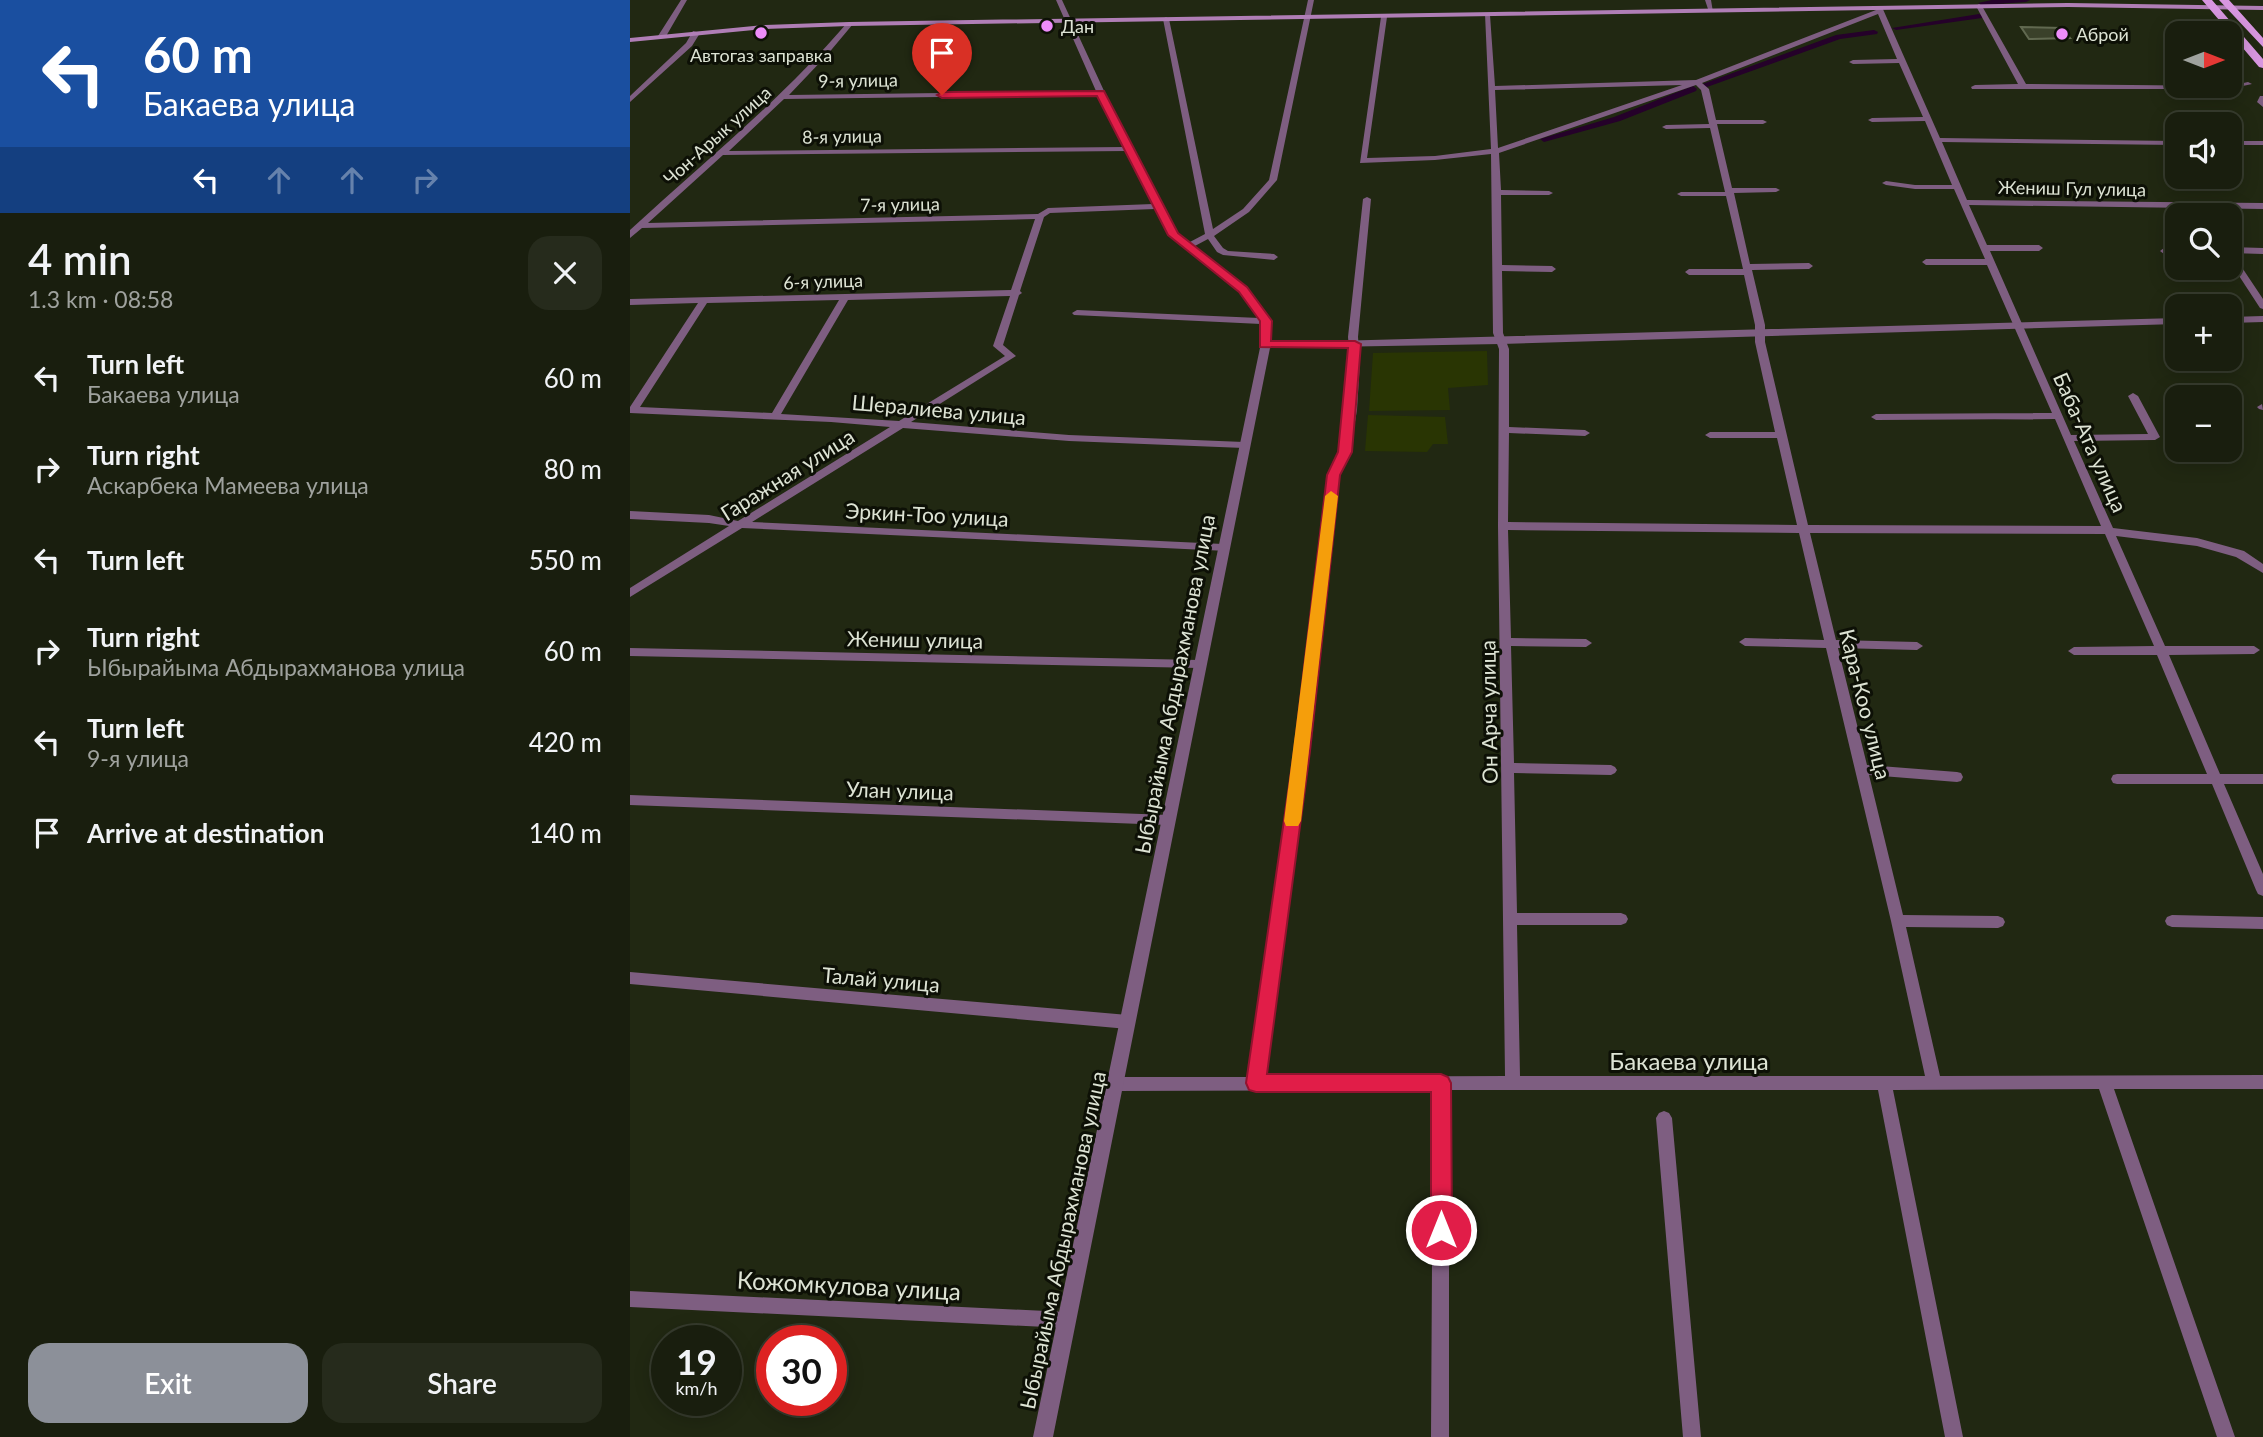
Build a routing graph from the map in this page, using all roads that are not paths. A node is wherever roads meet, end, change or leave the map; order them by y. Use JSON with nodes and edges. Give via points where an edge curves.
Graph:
{"nodes":[{"id":1,"x":684,"y":0,"type":"edge"},
{"id":2,"x":1059,"y":0,"type":"edge"},
{"id":3,"x":1311,"y":0,"type":"edge"},
{"id":4,"x":1708,"y":0,"type":"edge"},
{"id":5,"x":2092,"y":2,"type":"edge"},
{"id":6,"x":2034,"y":3,"type":"edge"},
{"id":7,"x":2209,"y":3,"type":"edge"},
{"id":8,"x":2227,"y":3,"type":"edge"},
{"id":9,"x":1979,"y":6,"type":"junction"},
{"id":10,"x":2263,"y":8,"type":"edge"},
{"id":11,"x":1879,"y":9,"type":"junction"},
{"id":12,"x":1711,"y":11,"type":"junction"},
{"id":13,"x":1488,"y":15,"type":"junction"},
{"id":14,"x":1384,"y":17,"type":"junction"},
{"id":15,"x":1307,"y":18,"type":"junction"},
{"id":16,"x":1166,"y":19,"type":"junction"},
{"id":17,"x":1067,"y":21,"type":"junction"},
{"id":18,"x":849,"y":24,"type":"junction"},
{"id":19,"x":696,"y":33,"type":"junction"},
{"id":20,"x":663,"y":36,"type":"junction"},
{"id":21,"x":630,"y":40,"type":"edge"},
{"id":22,"x":2246,"y":43,"type":"junction"},
{"id":23,"x":2263,"y":44,"type":"edge"},
{"id":24,"x":1902,"y":61,"type":"junction"},
{"id":25,"x":1853,"y":62,"type":"dead end"},
{"id":26,"x":2263,"y":65,"type":"edge"},
{"id":27,"x":1698,"y":82,"type":"junction"},
{"id":28,"x":2248,"y":84,"type":"dead end"},
{"id":29,"x":1975,"y":86,"type":"dead end"},
{"id":30,"x":2023,"y":86,"type":"junction"},
{"id":31,"x":1491,"y":88,"type":"junction"},
{"id":32,"x":1101,"y":93,"type":"junction"},
{"id":33,"x":783,"y":97,"type":"junction"},
{"id":34,"x":2263,"y":98,"type":"edge"},
{"id":35,"x":630,"y":100,"type":"edge"},
{"id":36,"x":2263,"y":105,"type":"edge"},
{"id":37,"x":1927,"y":119,"type":"junction"},
{"id":38,"x":1872,"y":120,"type":"dead end"},
{"id":39,"x":1763,"y":122,"type":"dead end"},
{"id":40,"x":1714,"y":124,"type":"junction"},
{"id":41,"x":1666,"y":127,"type":"dead end"},
{"id":42,"x":1936,"y":140,"type":"junction"},
{"id":43,"x":2165,"y":143,"type":"edge"},
{"id":44,"x":2242,"y":143,"type":"edge"},
{"id":45,"x":2263,"y":143,"type":"edge"},
{"id":46,"x":1131,"y":149,"type":"junction"},
{"id":47,"x":1496,"y":151,"type":"junction"},
{"id":48,"x":720,"y":153,"type":"junction"},
{"id":49,"x":1886,"y":183,"type":"dead end"},
{"id":50,"x":1957,"y":187,"type":"junction"},
{"id":51,"x":1776,"y":190,"type":"dead end"},
{"id":52,"x":1497,"y":192,"type":"junction"},
{"id":53,"x":1730,"y":192,"type":"junction"},
{"id":54,"x":1549,"y":193,"type":"dead end"},
{"id":55,"x":1681,"y":194,"type":"dead end"},
{"id":56,"x":1367,"y":199,"type":"dead end"},
{"id":57,"x":1964,"y":202,"type":"junction"},
{"id":58,"x":2165,"y":205,"type":"edge"},
{"id":59,"x":1159,"y":206,"type":"junction"},
{"id":60,"x":2242,"y":206,"type":"edge"},
{"id":61,"x":2263,"y":206,"type":"edge"},
{"id":62,"x":1040,"y":216,"type":"junction"},
{"id":63,"x":639,"y":226,"type":"junction"},
{"id":64,"x":630,"y":235,"type":"edge"},
{"id":65,"x":1210,"y":236,"type":"junction"},
{"id":66,"x":1188,"y":246,"type":"junction"},
{"id":67,"x":2039,"y":247,"type":"dead end"},
{"id":68,"x":1984,"y":248,"type":"junction"},
{"id":69,"x":2242,"y":250,"type":"edge"},
{"id":70,"x":2263,"y":251,"type":"edge"},
{"id":71,"x":1274,"y":257,"type":"dead end"},
{"id":72,"x":1926,"y":262,"type":"dead end"},
{"id":73,"x":1990,"y":262,"type":"junction"},
{"id":74,"x":1808,"y":266,"type":"dead end"},
{"id":75,"x":1498,"y":268,"type":"junction"},
{"id":76,"x":1552,"y":269,"type":"dead end"},
{"id":77,"x":1747,"y":269,"type":"junction"},
{"id":78,"x":1689,"y":272,"type":"dead end"},
{"id":79,"x":2242,"y":274,"type":"edge"},
{"id":80,"x":1017,"y":293,"type":"junction"},
{"id":81,"x":846,"y":296,"type":"junction"},
{"id":82,"x":704,"y":301,"type":"junction"},
{"id":83,"x":630,"y":303,"type":"edge"},
{"id":84,"x":2263,"y":306,"type":"edge"},
{"id":85,"x":1077,"y":313,"type":"dead end"},
{"id":86,"x":2263,"y":319,"type":"edge"},
{"id":87,"x":2242,"y":320,"type":"edge"},
{"id":88,"x":1266,"y":321,"type":"junction"},
{"id":89,"x":2165,"y":321,"type":"edge"},
{"id":90,"x":2017,"y":325,"type":"junction"},
{"id":91,"x":1760,"y":334,"type":"junction"},
{"id":92,"x":1501,"y":341,"type":"junction"},
{"id":93,"x":1355,"y":344,"type":"junction"},
{"id":94,"x":1265,"y":345,"type":"junction"},
{"id":95,"x":2133,"y":396,"type":"dead end"},
{"id":96,"x":631,"y":410,"type":"edge"},
{"id":97,"x":775,"y":416,"type":"junction"},
{"id":98,"x":2057,"y":416,"type":"junction"},
{"id":99,"x":1876,"y":418,"type":"dead end"},
{"id":100,"x":900,"y":426,"type":"junction"},
{"id":101,"x":1503,"y":430,"type":"junction"},
{"id":102,"x":1585,"y":433,"type":"dead end"},
{"id":103,"x":1710,"y":435,"type":"dead end"},
{"id":104,"x":1781,"y":435,"type":"junction"},
{"id":105,"x":2067,"y":438,"type":"junction"},
{"id":106,"x":1244,"y":445,"type":"junction"},
{"id":107,"x":630,"y":515,"type":"edge"},
{"id":108,"x":743,"y":525,"type":"junction"},
{"id":109,"x":1503,"y":526,"type":"junction"},
{"id":110,"x":1805,"y":527,"type":"junction"},
{"id":111,"x":2109,"y":531,"type":"junction"},
{"id":112,"x":1223,"y":548,"type":"junction"},
{"id":113,"x":2263,"y":569,"type":"edge"},
{"id":114,"x":630,"y":593,"type":"edge"},
{"id":115,"x":1505,"y":642,"type":"junction"},
{"id":116,"x":1745,"y":642,"type":"dead end"},
{"id":117,"x":1587,"y":643,"type":"dead end"},
{"id":118,"x":1832,"y":643,"type":"junction"},
{"id":119,"x":1917,"y":646,"type":"dead end"},
{"id":120,"x":2254,"y":650,"type":"dead end"},
{"id":121,"x":2074,"y":651,"type":"dead end"},
{"id":122,"x":630,"y":652,"type":"edge"},
{"id":123,"x":2162,"y":652,"type":"junction"},
{"id":124,"x":1199,"y":664,"type":"junction"},
{"id":125,"x":1509,"y":768,"type":"junction"},
{"id":126,"x":1611,"y":770,"type":"dead end"},
{"id":127,"x":1862,"y":771,"type":"junction"},
{"id":128,"x":1957,"y":776,"type":"dead end"},
{"id":129,"x":2216,"y":778,"type":"junction"},
{"id":130,"x":2117,"y":779,"type":"dead end"},
{"id":131,"x":2263,"y":779,"type":"edge"},
{"id":132,"x":630,"y":800,"type":"edge"},
{"id":133,"x":1168,"y":820,"type":"junction"},
{"id":134,"x":2263,"y":890,"type":"edge"},
{"id":135,"x":1509,"y":919,"type":"junction"},
{"id":136,"x":1621,"y":919,"type":"dead end"},
{"id":137,"x":1898,"y":921,"type":"junction"},
{"id":138,"x":2172,"y":921,"type":"dead end"},
{"id":139,"x":1998,"y":922,"type":"dead end"},
{"id":140,"x":2263,"y":923,"type":"edge"},
{"id":141,"x":630,"y":978,"type":"edge"},
{"id":142,"x":1128,"y":1022,"type":"junction"},
{"id":143,"x":2104,"y":1082,"type":"junction"},
{"id":144,"x":2263,"y":1082,"type":"edge"},
{"id":145,"x":1256,"y":1083,"type":"junction"},
{"id":146,"x":1441,"y":1083,"type":"junction"},
{"id":147,"x":1513,"y":1083,"type":"junction"},
{"id":148,"x":1884,"y":1083,"type":"junction"},
{"id":149,"x":1934,"y":1083,"type":"junction"},
{"id":150,"x":1115,"y":1084,"type":"junction"},
{"id":151,"x":1664,"y":1118,"type":"dead end"},
{"id":152,"x":630,"y":1300,"type":"edge"},
{"id":153,"x":1066,"y":1320,"type":"junction"},
{"id":154,"x":1042,"y":1437,"type":"edge"},
{"id":155,"x":1440,"y":1437,"type":"edge"},
{"id":156,"x":1692,"y":1437,"type":"edge"},
{"id":157,"x":1954,"y":1437,"type":"edge"},
{"id":158,"x":2226,"y":1437,"type":"edge"}],
"edges":[{"from":1,"to":20,"type":"street"},
{"from":2,"to":17,"type":"street"},
{"from":3,"to":15,"type":"street"},
{"from":4,"to":12,"type":"street"},
{"from":5,"to":6,"type":"main road"},
{"from":5,"to":7,"type":"main road"},
{"from":6,"to":9,"type":"main road"},
{"from":7,"to":8,"type":"main road"},
{"from":7,"to":22,"type":"main road"},
{"from":8,"to":10,"type":"main road"},
{"from":8,"to":23,"type":"main road"},
{"from":9,"to":11,"type":"main road"},
{"from":9,"to":30,"type":"street"},
{"from":11,"to":12,"type":"main road"},
{"from":11,"to":24,"type":"street","name":"Баба-Ата улица"},
{"from":11,"to":27,"type":"street"},
{"from":12,"to":13,"type":"main road"},
{"from":13,"to":14,"type":"main road"},
{"from":13,"to":31,"type":"street","name":"Он Арча улица"},
{"from":14,"to":15,"type":"main road"},
{"from":14,"to":47,"type":"street","via":[[1363,161]]},
{"from":15,"to":16,"type":"main road"},
{"from":15,"to":65,"type":"street","via":[[1273,180],[1259,201]]},
{"from":16,"to":17,"type":"main road"},
{"from":16,"to":65,"type":"street"},
{"from":17,"to":18,"type":"main road"},
{"from":17,"to":32,"type":"street"},
{"from":18,"to":19,"type":"main road"},
{"from":18,"to":33,"type":"street","name":"Чон-Арык улица"},
{"from":19,"to":20,"type":"main road"},
{"from":19,"to":35,"type":"street"},
{"from":20,"to":21,"type":"main road"},
{"from":22,"to":23,"type":"main road"},
{"from":22,"to":26,"type":"main road"},
{"from":24,"to":25,"type":"street"},
{"from":24,"to":37,"type":"street","name":"Баба-Ата улица"},
{"from":27,"to":31,"type":"street"},
{"from":27,"to":40,"type":"street","name":"Кара-Коо улица","via":[[1705,89]]},
{"from":27,"to":47,"type":"street"},
{"from":28,"to":30,"type":"street"},
{"from":29,"to":30,"type":"street"},
{"from":31,"to":47,"type":"street","name":"Он Арча улица"},
{"from":32,"to":33,"type":"street","name":"9-я улица"},
{"from":32,"to":46,"type":"street"},
{"from":33,"to":48,"type":"street","name":"Чон-Арык улица"},
{"from":34,"to":36,"type":"street"},
{"from":37,"to":38,"type":"street"},
{"from":37,"to":42,"type":"street","name":"Баба-Ата улица"},
{"from":39,"to":40,"type":"street"},
{"from":40,"to":41,"type":"street"},
{"from":40,"to":53,"type":"street","name":"Кара-Коо улица"},
{"from":42,"to":43,"type":"street"},
{"from":42,"to":50,"type":"street","name":"Баба-Ата улица"},
{"from":44,"to":45,"type":"street"},
{"from":46,"to":48,"type":"street","name":"8-я улица"},
{"from":46,"to":59,"type":"street"},
{"from":47,"to":52,"type":"street","name":"Он Арча улица"},
{"from":48,"to":63,"type":"street","name":"Чон-Арык улица"},
{"from":49,"to":50,"type":"street"},
{"from":50,"to":57,"type":"street","name":"Баба-Ата улица"},
{"from":51,"to":53,"type":"street"},
{"from":52,"to":54,"type":"street"},
{"from":52,"to":75,"type":"street","name":"Он Арча улица"},
{"from":53,"to":55,"type":"street"},
{"from":53,"to":77,"type":"street","name":"Кара-Коо улица"},
{"from":56,"to":93,"type":"street"},
{"from":57,"to":58,"type":"street","name":"Жениш Гул улица"},
{"from":57,"to":68,"type":"street","name":"Баба-Ата улица"},
{"from":59,"to":62,"type":"street","name":"7-я улица"},
{"from":59,"to":66,"type":"street","via":[[1173,235]]},
{"from":60,"to":61,"type":"street","name":"Жениш Гул улица"},
{"from":62,"to":63,"type":"street","name":"7-я улица"},
{"from":62,"to":80,"type":"street","name":"Гаражная улица"},
{"from":63,"to":64,"type":"street","name":"Чон-Арык улица"},
{"from":65,"to":66,"type":"street"},
{"from":65,"to":71,"type":"street","via":[[1227,253]]},
{"from":66,"to":88,"type":"street","via":[[1243,290]]},
{"from":67,"to":68,"type":"street"},
{"from":68,"to":73,"type":"street","name":"Баба-Ата улица"},
{"from":69,"to":70,"type":"street"},
{"from":72,"to":73,"type":"street"},
{"from":73,"to":90,"type":"street","name":"Баба-Ата улица"},
{"from":74,"to":77,"type":"street"},
{"from":75,"to":76,"type":"street"},
{"from":75,"to":92,"type":"street","name":"Он Арча улица"},
{"from":77,"to":78,"type":"street"},
{"from":77,"to":91,"type":"street","name":"Кара-Коо улица"},
{"from":79,"to":84,"type":"street"},
{"from":80,"to":81,"type":"street","name":"6-я улица"},
{"from":80,"to":100,"type":"street","name":"Гаражная улица","via":[[998,346],[1011,356]]},
{"from":81,"to":82,"type":"street","name":"6-я улица"},
{"from":81,"to":97,"type":"street"},
{"from":82,"to":83,"type":"street","name":"6-я улица"},
{"from":82,"to":96,"type":"street"},
{"from":85,"to":88,"type":"street"},
{"from":86,"to":87,"type":"street"},
{"from":88,"to":94,"type":"street","name":"Ыбырайыма Абдырахманова улица"},
{"from":89,"to":90,"type":"street"},
{"from":90,"to":91,"type":"street"},
{"from":90,"to":98,"type":"street","name":"Баба-Ата улица"},
{"from":91,"to":92,"type":"street"},
{"from":91,"to":104,"type":"street","name":"Кара-Коо улица"},
{"from":92,"to":93,"type":"street"},
{"from":92,"to":101,"type":"street","name":"Он Арча улица"},
{"from":93,"to":94,"type":"street"},
{"from":93,"to":145,"type":"street","via":[[1347,440],[1333,475],[1302,751]]},
{"from":94,"to":106,"type":"street","name":"Ыбырайыма Абдырахманова улица"},
{"from":95,"to":105,"type":"street","via":[[2155,437]]},
{"from":96,"to":97,"type":"street","name":"Шералиева улица"},
{"from":97,"to":100,"type":"street","name":"Шералиева улица"},
{"from":98,"to":99,"type":"street"},
{"from":98,"to":105,"type":"street","name":"Баба-Ата улица"},
{"from":100,"to":106,"type":"street","name":"Шералиева улица"},
{"from":100,"to":108,"type":"street","name":"Гаражная улица"},
{"from":101,"to":102,"type":"street"},
{"from":101,"to":109,"type":"street","name":"Он Арча улица"},
{"from":103,"to":104,"type":"street"},
{"from":104,"to":110,"type":"street","name":"Кара-Коо улица"},
{"from":105,"to":111,"type":"street","name":"Баба-Ата улица"},
{"from":106,"to":112,"type":"street","name":"Ыбырайыма Абдырахманова улица"},
{"from":107,"to":108,"type":"street","name":"Эркин-Тоо улица"},
{"from":108,"to":112,"type":"street","name":"Эркин-Тоо улица"},
{"from":108,"to":114,"type":"street","name":"Гаражная улица"},
{"from":109,"to":110,"type":"street"},
{"from":109,"to":115,"type":"street","name":"Он Арча улица"},
{"from":110,"to":111,"type":"street"},
{"from":110,"to":118,"type":"street","name":"Кара-Коо улица"},
{"from":111,"to":113,"type":"street","via":[[2197,542],[2240,554]]},
{"from":111,"to":123,"type":"street","name":"Баба-Ата улица"},
{"from":112,"to":124,"type":"street","name":"Ыбырайыма Абдырахманова улица"},
{"from":115,"to":117,"type":"street"},
{"from":115,"to":125,"type":"street","name":"Он Арча улица"},
{"from":116,"to":118,"type":"street"},
{"from":118,"to":119,"type":"street"},
{"from":118,"to":127,"type":"street","name":"Кара-Коо улица"},
{"from":120,"to":123,"type":"street"},
{"from":121,"to":123,"type":"street"},
{"from":122,"to":124,"type":"street","name":"Жениш улица"},
{"from":123,"to":129,"type":"street","name":"Баба-Ата улица"},
{"from":124,"to":133,"type":"street","name":"Ыбырайыма Абдырахманова улица"},
{"from":125,"to":126,"type":"street"},
{"from":125,"to":135,"type":"street","name":"Он Арча улица"},
{"from":127,"to":128,"type":"street"},
{"from":127,"to":137,"type":"street","name":"Кара-Коо улица"},
{"from":129,"to":130,"type":"street"},
{"from":129,"to":131,"type":"street"},
{"from":129,"to":134,"type":"street","name":"Баба-Ата улица"},
{"from":132,"to":133,"type":"street","name":"Улан улица"},
{"from":133,"to":142,"type":"street","name":"Ыбырайыма Абдырахманова улица"},
{"from":135,"to":136,"type":"street"},
{"from":135,"to":147,"type":"street","name":"Он Арча улица"},
{"from":137,"to":139,"type":"street"},
{"from":137,"to":149,"type":"street","name":"Кара-Коо улица"},
{"from":138,"to":140,"type":"street"},
{"from":141,"to":142,"type":"street","name":"Талай улица"},
{"from":142,"to":150,"type":"street","name":"Ыбырайыма Абдырахманова улица"},
{"from":143,"to":144,"type":"street","name":"Бакаева улица"},
{"from":143,"to":149,"type":"street","name":"Бакаева улица"},
{"from":143,"to":158,"type":"street"},
{"from":145,"to":146,"type":"street","name":"Бакаева улица"},
{"from":145,"to":150,"type":"street","name":"Бакаева улица"},
{"from":146,"to":147,"type":"street","name":"Бакаева улица"},
{"from":146,"to":155,"type":"street"},
{"from":147,"to":148,"type":"street","name":"Бакаева улица"},
{"from":148,"to":149,"type":"street","name":"Бакаева улица"},
{"from":148,"to":157,"type":"street"},
{"from":150,"to":153,"type":"street","name":"Ыбырайыма Абдырахманова улица"},
{"from":151,"to":156,"type":"street"},
{"from":152,"to":153,"type":"street","name":"Кожомкулова улица"},
{"from":153,"to":154,"type":"street","name":"Ыбырайыма Абдырахманова улица"}]}
